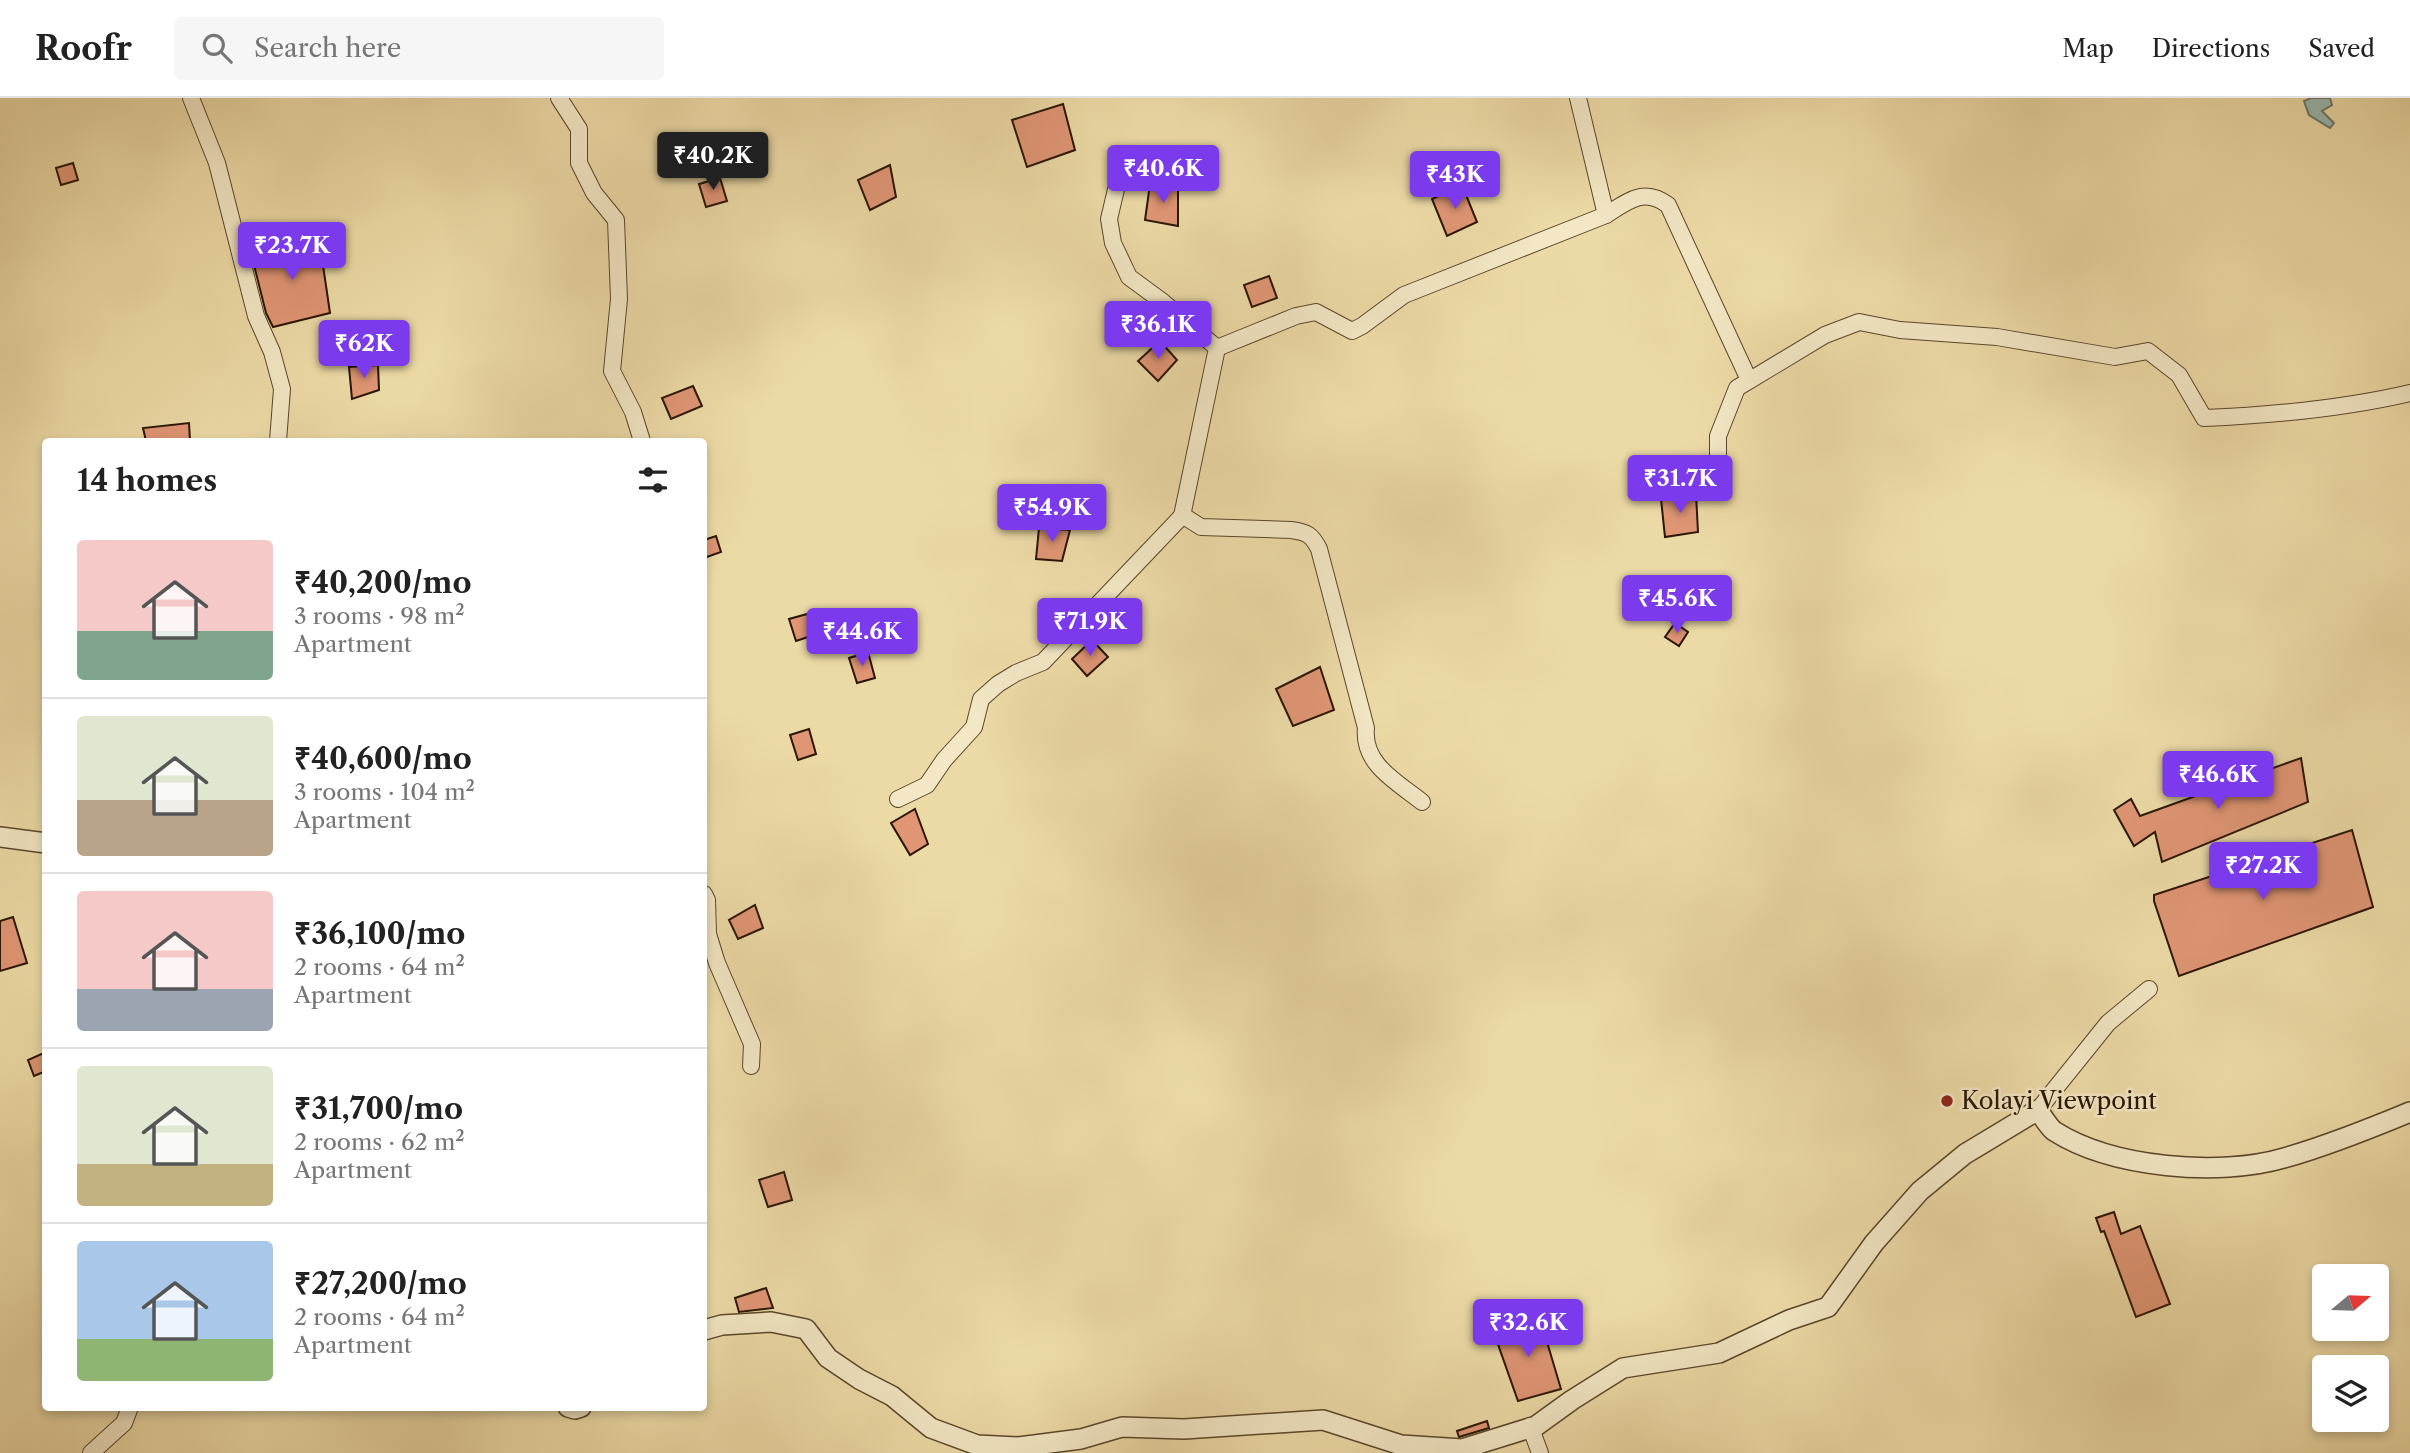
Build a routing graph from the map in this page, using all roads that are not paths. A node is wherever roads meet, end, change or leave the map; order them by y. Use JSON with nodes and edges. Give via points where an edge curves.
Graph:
{"nodes":[{"id":1,"x":191,"y":98,"type":"edge"},
{"id":2,"x":559,"y":98,"type":"edge"},
{"id":3,"x":1578,"y":98,"type":"edge"},
{"id":4,"x":1118,"y":181,"type":"dead end"},
{"id":5,"x":1606,"y":215,"type":"junction"},
{"id":6,"x":1217,"y":348,"type":"junction"},
{"id":7,"x":1749,"y":380,"type":"junction"},
{"id":8,"x":2410,"y":393,"type":"edge"},
{"id":9,"x":278,"y":438,"type":"edge"},
{"id":10,"x":641,"y":438,"type":"edge"},
{"id":11,"x":1718,"y":454,"type":"dead end"},
{"id":12,"x":1182,"y":515,"type":"junction"},
{"id":13,"x":898,"y":799,"type":"dead end"},
{"id":14,"x":1422,"y":802,"type":"dead end"},
{"id":15,"x":0,"y":836,"type":"edge"},
{"id":16,"x":42,"y":842,"type":"edge"},
{"id":17,"x":707,"y":900,"type":"edge"},
{"id":18,"x":2149,"y":989,"type":"dead end"},
{"id":19,"x":751,"y":1066,"type":"dead end"},
{"id":20,"x":2038,"y":1110,"type":"junction"},
{"id":21,"x":2410,"y":1112,"type":"edge"},
{"id":22,"x":707,"y":1329,"type":"edge"},
{"id":23,"x":128,"y":1411,"type":"edge"},
{"id":24,"x":1530,"y":1426,"type":"junction"},
{"id":25,"x":92,"y":1453,"type":"edge"},
{"id":26,"x":1540,"y":1453,"type":"edge"}],
"edges":[{"from":1,"to":9,"type":"street","via":[[217,163],[256,316],[282,389]]},
{"from":2,"to":10,"type":"street","via":[[579,129],[579,163],[594,193],[616,220],[620,299],[612,371]]},
{"from":3,"to":5,"type":"street"},
{"from":4,"to":6,"type":"street","via":[[1109,219],[1129,277]]},
{"from":5,"to":6,"type":"street","via":[[1404,295],[1352,331],[1316,313],[1296,316]]},
{"from":5,"to":7,"type":"street","via":[[1646,195],[1668,205]]},
{"from":6,"to":12,"type":"street"},
{"from":7,"to":8,"type":"street","via":[[1825,335],[1859,322],[1900,330],[1997,337],[2115,357],[2148,351],[2179,375],[2204,418],[2364,404]]},
{"from":7,"to":11,"type":"street","via":[[1737,388],[1718,436]]},
{"from":12,"to":13,"type":"street","via":[[1043,662],[1016,673],[981,699],[974,727],[927,785]]},
{"from":12,"to":14,"type":"street","via":[[1201,527],[1292,530],[1313,537],[1366,728],[1369,755]]},
{"from":15,"to":16,"type":"street"},
{"from":17,"to":19,"type":"street","via":[[708,934],[752,1044]]},
{"from":18,"to":20,"type":"street","via":[[2108,1023]]},
{"from":20,"to":21,"type":"street","via":[[2052,1130],[2125,1160],[2192,1167],[2283,1159]]},
{"from":20,"to":24,"type":"street","via":[[1965,1154],[1920,1191],[1874,1243],[1828,1307],[1718,1353],[1623,1368]]},
{"from":22,"to":24,"type":"street","via":[[771,1322],[806,1329],[828,1358],[892,1396],[931,1428],[977,1445],[1019,1447],[1081,1439],[1122,1427],[1184,1429],[1324,1420],[1401,1445],[1462,1449]]},
{"from":23,"to":25,"type":"street","via":[[124,1423]]},
{"from":24,"to":26,"type":"street"}]}
